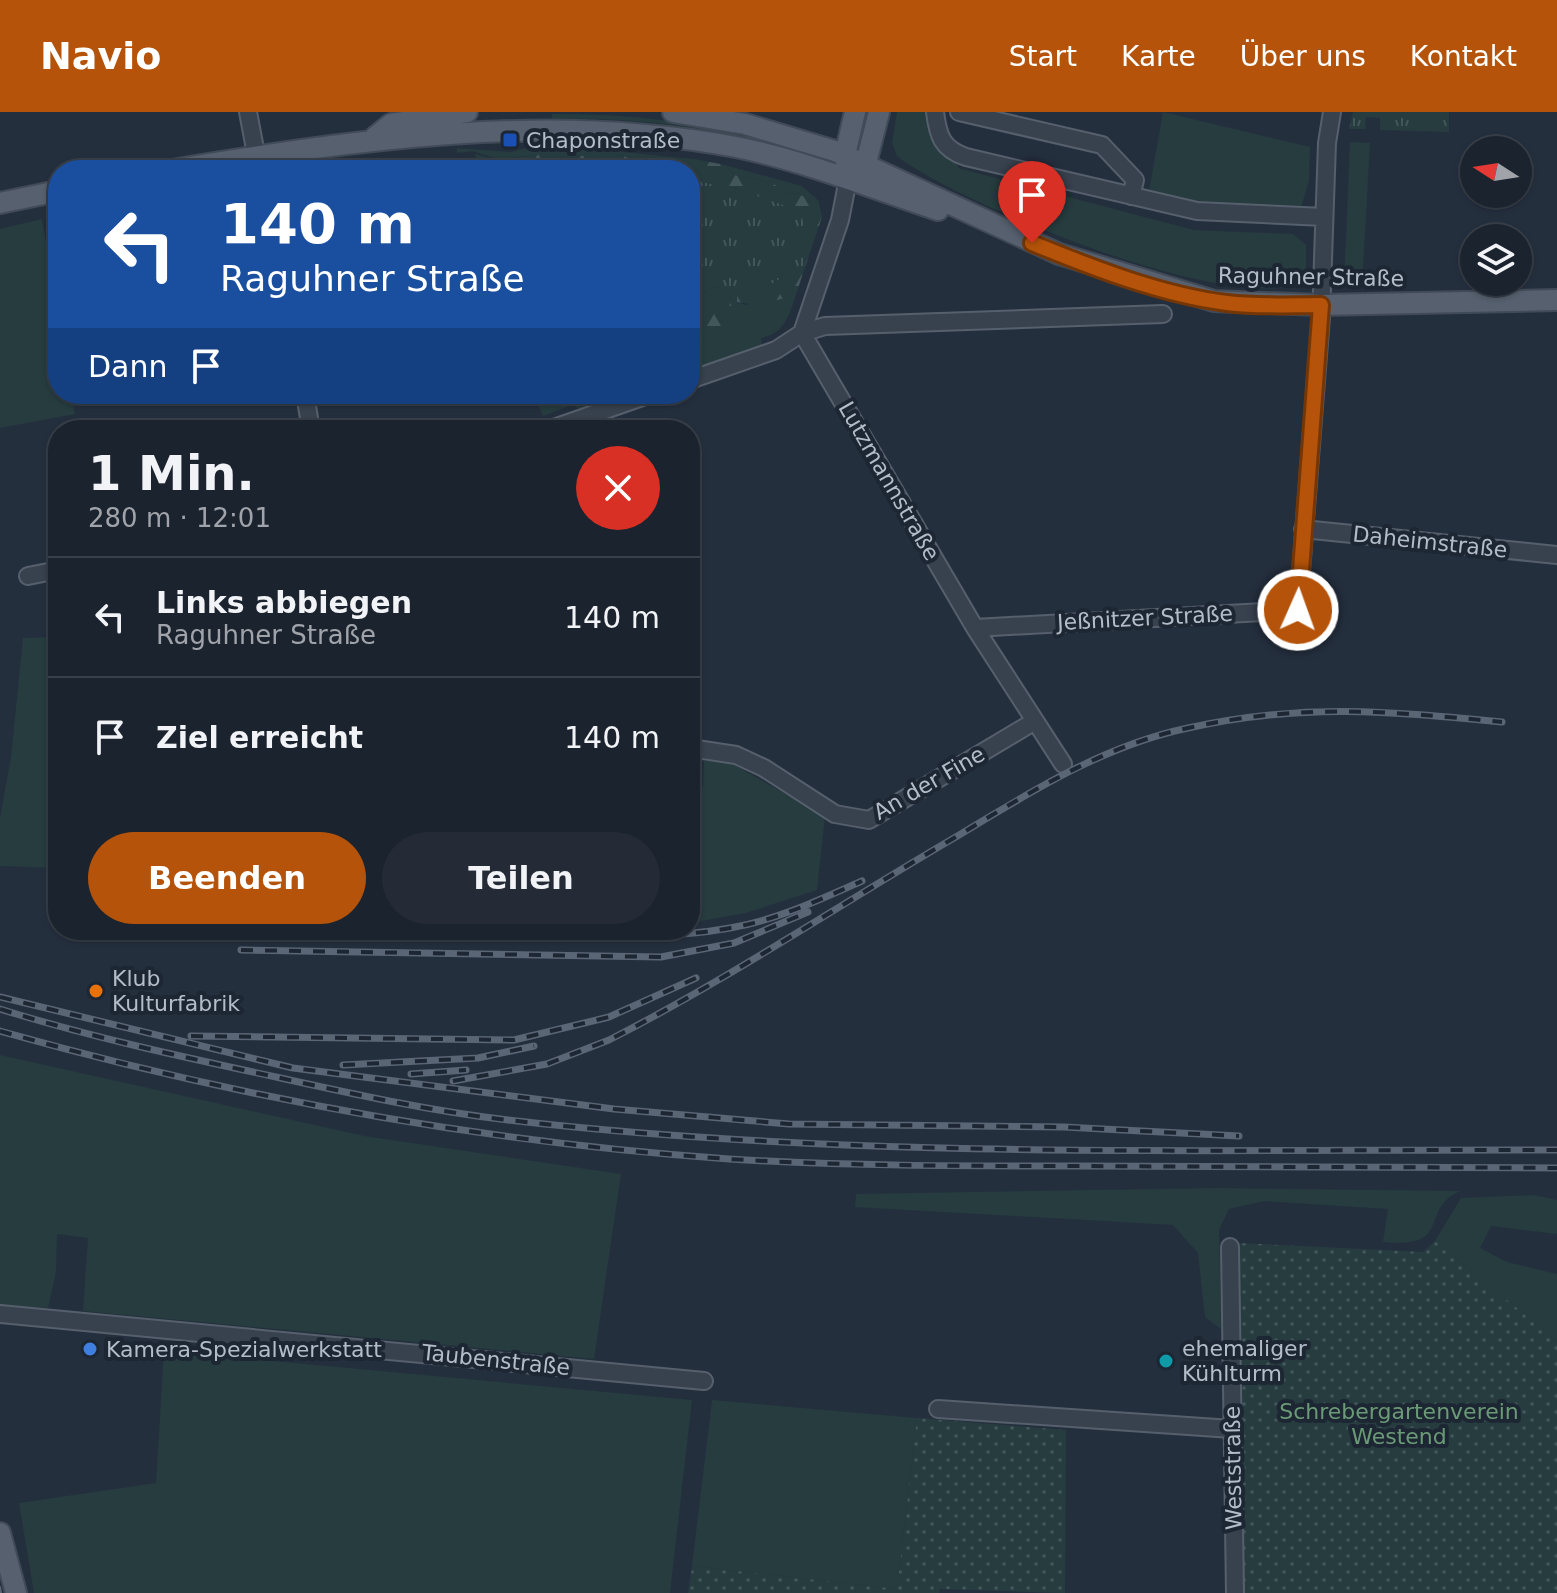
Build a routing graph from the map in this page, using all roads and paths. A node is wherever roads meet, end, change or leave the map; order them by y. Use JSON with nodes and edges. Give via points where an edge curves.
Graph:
{"nodes":[{"id":1,"x":248,"y":112,"type":"edge"},
{"id":2,"x":467,"y":112,"type":"edge"},
{"id":3,"x":673,"y":112,"type":"edge"},
{"id":4,"x":855,"y":112,"type":"edge"},
{"id":5,"x":879,"y":112,"type":"edge"},
{"id":6,"x":935,"y":112,"type":"edge"},
{"id":7,"x":959,"y":112,"type":"edge"},
{"id":8,"x":1332,"y":112,"type":"edge"},
{"id":9,"x":375,"y":137,"type":"junction"},
{"id":10,"x":845,"y":155,"type":"junction"},
{"id":11,"x":256,"y":160,"type":"edge"},
{"id":12,"x":271,"y":160,"type":"edge"},
{"id":13,"x":866,"y":163,"type":"junction"},
{"id":14,"x":848,"y":179,"type":"junction"},
{"id":15,"x":48,"y":193,"type":"edge"},
{"id":16,"x":1131,"y":196,"type":"junction"},
{"id":17,"x":0,"y":203,"type":"edge"},
{"id":18,"x":1324,"y":217,"type":"junction"},
{"id":19,"x":981,"y":221,"type":"junction"},
{"id":20,"x":1557,"y":300,"type":"edge"},
{"id":21,"x":1321,"y":305,"type":"junction"},
{"id":22,"x":1163,"y":314,"type":"dead end"},
{"id":23,"x":802,"y":333,"type":"junction"},
{"id":24,"x":700,"y":377,"type":"edge"},
{"id":25,"x":622,"y":404,"type":"edge"},
{"id":26,"x":577,"y":420,"type":"edge"},
{"id":27,"x":1303,"y":529,"type":"junction"},
{"id":28,"x":1557,"y":555,"type":"edge"},
{"id":29,"x":48,"y":572,"type":"edge"},
{"id":30,"x":28,"y":576,"type":"dead end"},
{"id":31,"x":975,"y":628,"type":"junction"},
{"id":32,"x":1035,"y":721,"type":"junction"},
{"id":33,"x":700,"y":750,"type":"edge"},
{"id":34,"x":1063,"y":764,"type":"dead end"},
{"id":35,"x":1230,"y":1247,"type":"dead end"},
{"id":36,"x":0,"y":1314,"type":"edge"},
{"id":37,"x":704,"y":1381,"type":"dead end"},
{"id":38,"x":938,"y":1409,"type":"dead end"},
{"id":39,"x":1232,"y":1429,"type":"junction"},
{"id":40,"x":0,"y":1533,"type":"edge"},
{"id":41,"x":16,"y":1593,"type":"edge"},
{"id":42,"x":1235,"y":1593,"type":"edge"}],
"edges":[{"from":1,"to":11,"type":"street"},
{"from":2,"to":9,"type":"main road","via":[[391,124]]},
{"from":3,"to":10,"type":"main road","name":"Raguhner Straße","via":[[759,127]]},
{"from":4,"to":10,"type":"main road"},
{"from":5,"to":13,"type":"main road"},
{"from":6,"to":16,"type":"street","via":[[940,139],[955,153]]},
{"from":7,"to":16,"type":"street","via":[[1102,145],[1135,180]]},
{"from":8,"to":18,"type":"street","name":"Jeßnitzer Straße"},
{"from":9,"to":12,"type":"main road"},
{"from":9,"to":14,"type":"main road","name":"Raguhner Straße","via":[[597,128],[738,147]]},
{"from":10,"to":13,"type":"main road","name":"Raguhner Straße"},
{"from":10,"to":14,"type":"main road"},
{"from":13,"to":14,"type":"main road"},
{"from":13,"to":19,"type":"main road","name":"Raguhner Straße"},
{"from":14,"to":19,"type":"main road","name":"Raguhner Straße"},
{"from":14,"to":23,"type":"street","via":[[840,220]]},
{"from":15,"to":17,"type":"main road"},
{"from":16,"to":18,"type":"street","via":[[1197,211]]},
{"from":18,"to":21,"type":"street","name":"Jeßnitzer Straße"},
{"from":19,"to":21,"type":"main road","name":"Raguhner Straße","via":[[1090,265],[1206,299]]},
{"from":20,"to":21,"type":"main road","name":"Raguhner Straße"},
{"from":21,"to":27,"type":"street","name":"Jeßnitzer Straße"},
{"from":22,"to":23,"type":"street","via":[[825,326]]},
{"from":23,"to":24,"type":"street","via":[[776,350]]},
{"from":23,"to":31,"type":"street","name":"Lutzmannstraße"},
{"from":25,"to":26,"type":"street"},
{"from":27,"to":28,"type":"street","name":"Daheimstraße"},
{"from":27,"to":31,"type":"street","name":"Jeßnitzer Straße","via":[[1298,610]]},
{"from":29,"to":30,"type":"street"},
{"from":31,"to":32,"type":"street","name":"Lutzmannstraße"},
{"from":32,"to":33,"type":"street","name":"An der Fine","via":[[869,820],[835,814],[736,755]]},
{"from":32,"to":34,"type":"street","name":"Lutzmannstraße"},
{"from":35,"to":39,"type":"street","name":"Weststraße"},
{"from":36,"to":37,"type":"street","name":"Taubenstraße"},
{"from":38,"to":39,"type":"street"},
{"from":39,"to":42,"type":"street","name":"Weststraße"},
{"from":40,"to":41,"type":"main road"}]}
